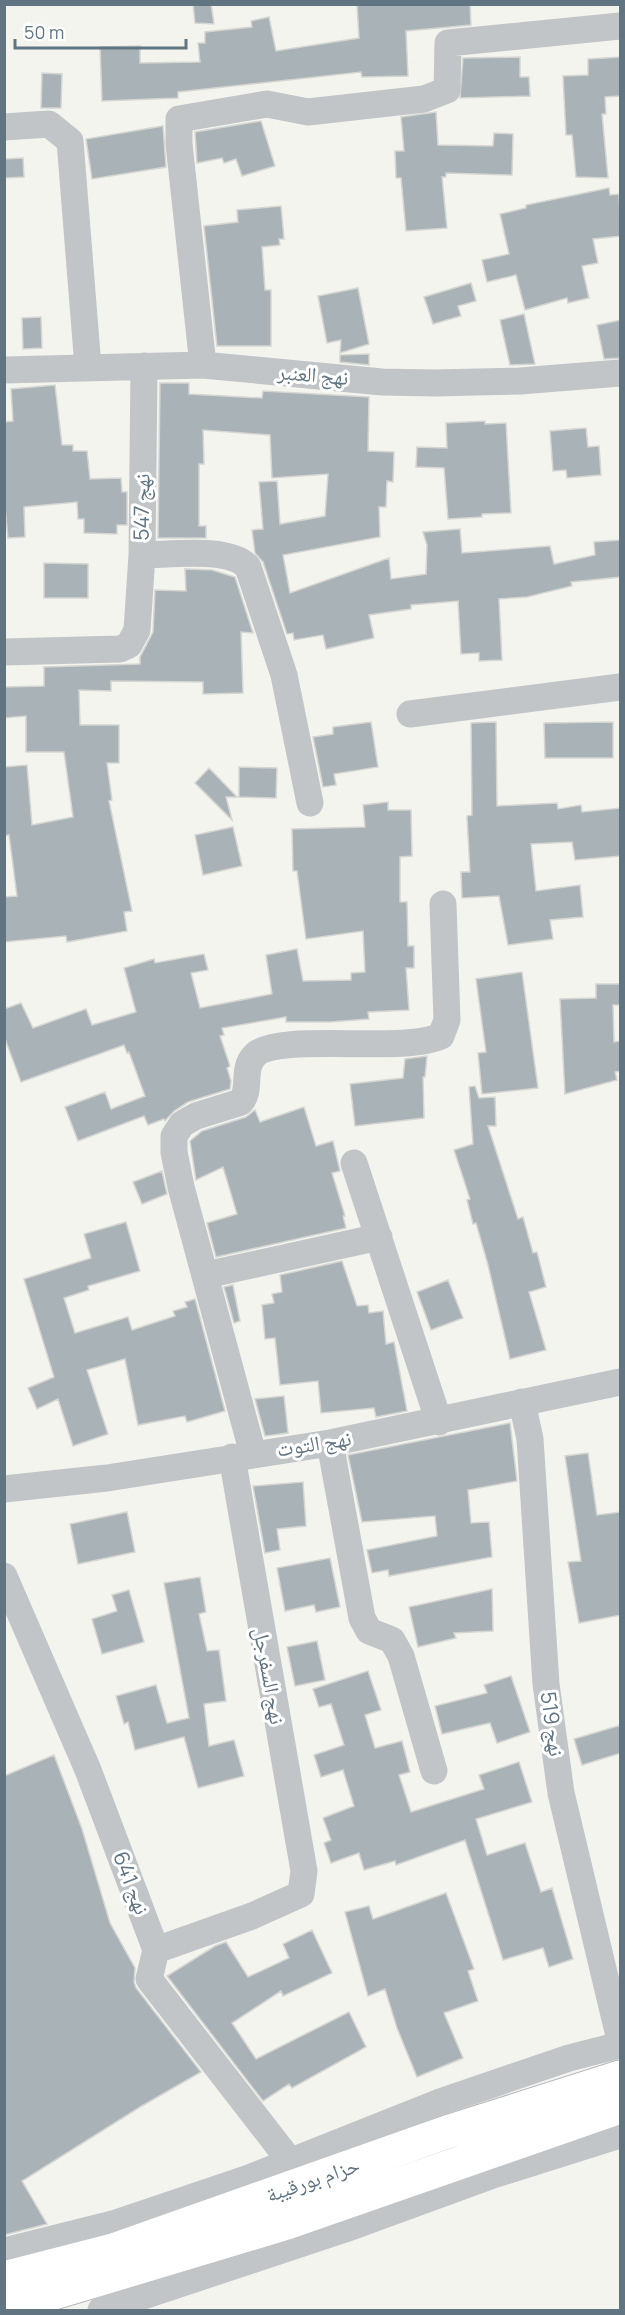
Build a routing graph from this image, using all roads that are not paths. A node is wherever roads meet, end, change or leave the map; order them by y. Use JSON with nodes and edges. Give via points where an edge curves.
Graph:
{"nodes":[{"id":1,"x":621,"y":26,"type":"edge"},
{"id":2,"x":4,"y":128,"type":"edge"},
{"id":3,"x":203,"y":365,"type":"junction"},
{"id":4,"x":144,"y":366,"type":"junction"},
{"id":5,"x":88,"y":367,"type":"junction"},
{"id":6,"x":4,"y":370,"type":"edge"},
{"id":7,"x":621,"y":373,"type":"edge"},
{"id":8,"x":142,"y":555,"type":"junction"},
{"id":9,"x":4,"y":652,"type":"edge"},
{"id":10,"x":621,"y":687,"type":"edge"},
{"id":11,"x":410,"y":714,"type":"dead end"},
{"id":12,"x":309,"y":802,"type":"dead end"},
{"id":13,"x":443,"y":904,"type":"dead end"},
{"id":14,"x":354,"y":1162,"type":"dead end"},
{"id":15,"x":379,"y":1237,"type":"junction"},
{"id":16,"x":206,"y":1275,"type":"junction"},
{"id":17,"x":621,"y":1382,"type":"edge"},
{"id":18,"x":522,"y":1402,"type":"junction"},
{"id":19,"x":439,"y":1422,"type":"junction"},
{"id":20,"x":330,"y":1443,"type":"junction"},
{"id":21,"x":243,"y":1455,"type":"junction"},
{"id":22,"x":4,"y":1489,"type":"edge"},
{"id":23,"x":4,"y":1576,"type":"edge"},
{"id":24,"x":434,"y":1771,"type":"dead end"},
{"id":25,"x":156,"y":1950,"type":"junction"},
{"id":26,"x":621,"y":2042,"type":"edge"},
{"id":27,"x":621,"y":2077,"type":"edge"},
{"id":28,"x":621,"y":2107,"type":"edge"},
{"id":29,"x":621,"y":2135,"type":"edge"},
{"id":30,"x":290,"y":2161,"type":"junction"},
{"id":31,"x":4,"y":2251,"type":"edge"},
{"id":32,"x":10,"y":2297,"type":"edge"},
{"id":33,"x":101,"y":2310,"type":"edge"}],
"edges":[{"from":1,"to":3,"type":"street","via":[[448,43],[447,90],[424,99],[308,112],[267,104],[179,119]]},
{"from":2,"to":5,"type":"street","via":[[49,124],[70,141]]},
{"from":3,"to":4,"type":"street","name":"نهج العنبر"},
{"from":3,"to":7,"type":"street","name":"نهج العنبر","via":[[382,382],[434,383]]},
{"from":4,"to":5,"type":"street","name":"نهج العنبر"},
{"from":4,"to":8,"type":"street","name":"نهج 547"},
{"from":5,"to":6,"type":"street","name":"نهج العنبر"},
{"from":8,"to":9,"type":"street","name":"نهج 547","via":[[137,630],[129,645],[120,649]]},
{"from":8,"to":12,"type":"street","via":[[218,554],[241,559],[248,567],[284,675]]},
{"from":10,"to":11,"type":"street"},
{"from":13,"to":16,"type":"street","name":"نهج السفرجل","via":[[447,1020],[441,1036],[418,1042],[262,1049],[247,1068],[241,1102],[196,1116],[178,1127],[174,1152]]},
{"from":14,"to":15,"type":"street"},
{"from":15,"to":16,"type":"street"},
{"from":15,"to":19,"type":"street"},
{"from":16,"to":21,"type":"street","name":"نهج السفرجل"},
{"from":17,"to":18,"type":"street","name":"نهج التوت"},
{"from":18,"to":19,"type":"street","name":"نهج التوت"},
{"from":18,"to":26,"type":"street","name":"نهج 519","via":[[530,1439],[546,1684],[561,1792]]},
{"from":19,"to":20,"type":"street","name":"نهج التوت"},
{"from":20,"to":21,"type":"street","name":"نهج التوت"},
{"from":20,"to":24,"type":"street","via":[[362,1618],[369,1631],[392,1640],[401,1656]]},
{"from":21,"to":22,"type":"street","name":"نهج التوت","via":[[107,1478]]},
{"from":21,"to":25,"type":"street","name":"نهج السفرجل","via":[[304,1871],[301,1894]]},
{"from":23,"to":25,"type":"street","name":"نهج 641","via":[[88,1770]]},
{"from":25,"to":30,"type":"street","via":[[149,1978]]},
{"from":26,"to":30,"type":"street","via":[[440,2102]]},
{"from":27,"to":32,"type":"highway","name":"حزام بورقيبة","via":[[458,2129],[113,2250]]},
{"from":28,"to":32,"type":"highway","name":"حزام بورقيبة","via":[[287,2223]]},
{"from":29,"to":33,"type":"street"},
{"from":30,"to":31,"type":"street","via":[[116,2223]]}]}
